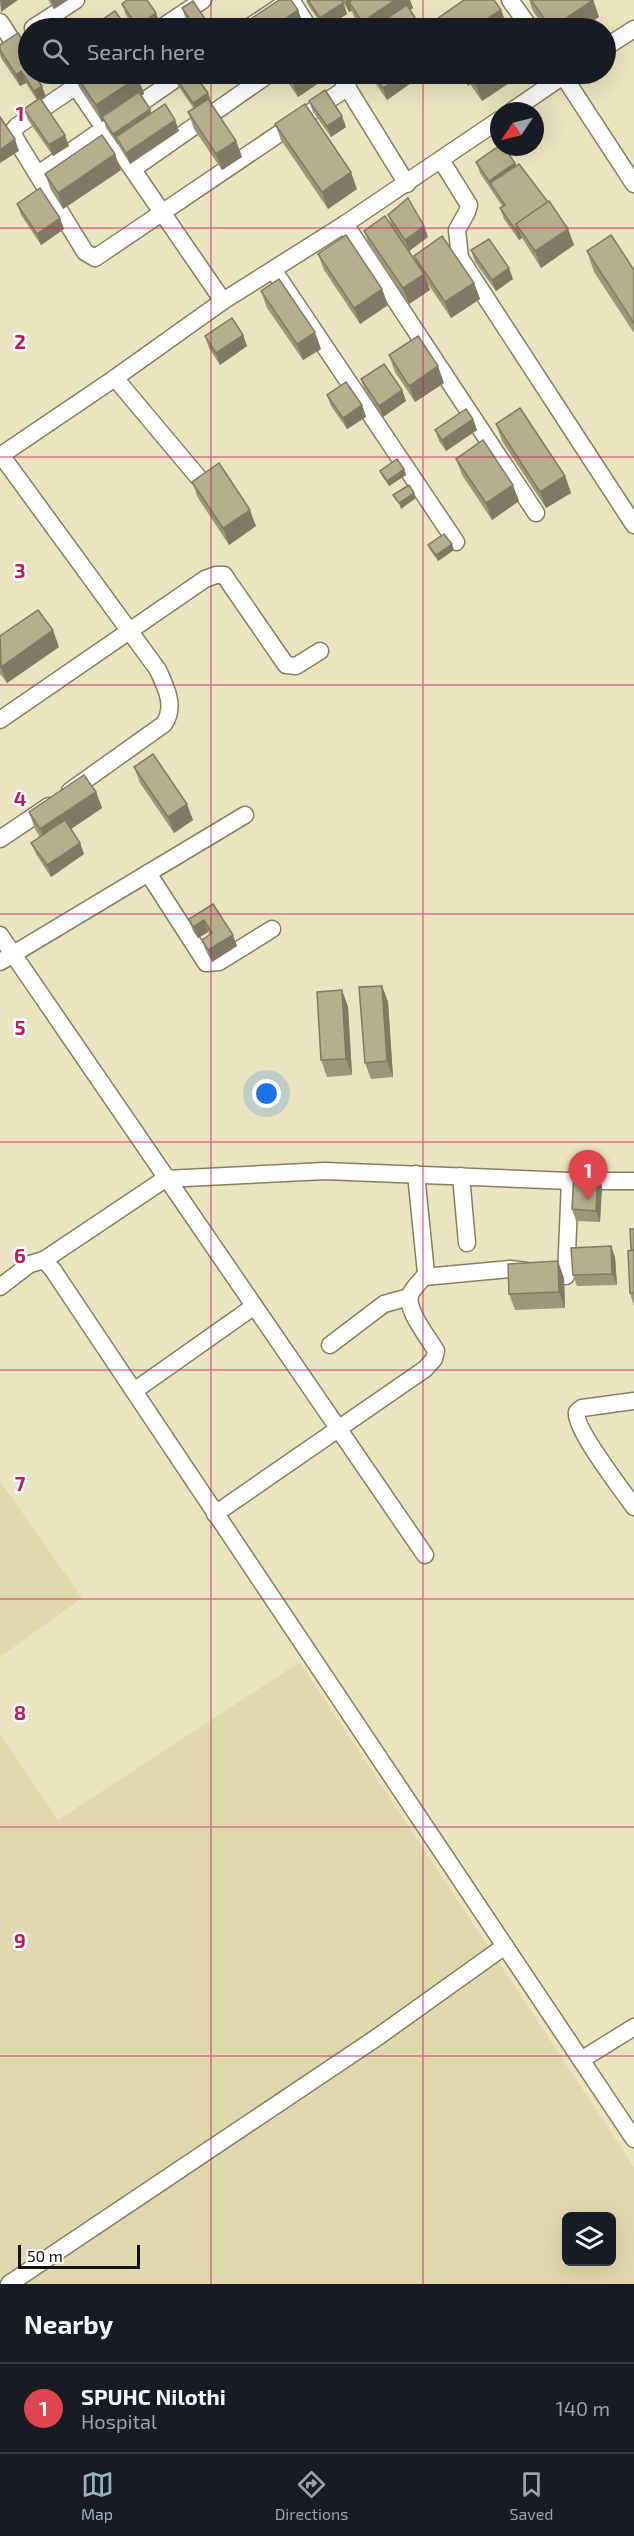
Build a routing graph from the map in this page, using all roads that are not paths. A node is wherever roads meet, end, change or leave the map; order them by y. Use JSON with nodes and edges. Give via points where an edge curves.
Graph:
{"nodes":[{"id":1,"x":76,"y":0,"type":"edge"},
{"id":2,"x":203,"y":0,"type":"edge"},
{"id":3,"x":290,"y":0,"type":"edge"},
{"id":4,"x":510,"y":0,"type":"edge"},
{"id":5,"x":49,"y":18,"type":"edge"},
{"id":6,"x":176,"y":18,"type":"edge"},
{"id":7,"x":263,"y":18,"type":"edge"},
{"id":8,"x":302,"y":18,"type":"edge"},
{"id":9,"x":523,"y":18,"type":"edge"},
{"id":10,"x":0,"y":22,"type":"edge"},
{"id":11,"x":634,"y":29,"type":"edge"},
{"id":12,"x":616,"y":41,"type":"edge"},
{"id":13,"x":7,"y":46,"type":"edge"},
{"id":14,"x":67,"y":84,"type":"edge"},
{"id":15,"x":75,"y":84,"type":"edge"},
{"id":16,"x":168,"y":84,"type":"edge"},
{"id":17,"x":255,"y":84,"type":"edge"},
{"id":18,"x":339,"y":84,"type":"edge"},
{"id":19,"x":346,"y":84,"type":"edge"},
{"id":20,"x":550,"y":84,"type":"edge"},
{"id":21,"x":571,"y":84,"type":"edge"},
{"id":22,"x":525,"y":102,"type":"edge"},
{"id":23,"x":490,"y":126,"type":"edge"},
{"id":24,"x":104,"y":128,"type":"junction"},
{"id":25,"x":441,"y":160,"type":"junction"},
{"id":26,"x":133,"y":169,"type":"junction"},
{"id":27,"x":38,"y":174,"type":"junction"},
{"id":28,"x":633,"y":179,"type":"edge"},
{"id":29,"x":407,"y":184,"type":"junction"},
{"id":30,"x":163,"y":214,"type":"junction"},
{"id":31,"x":345,"y":224,"type":"junction"},
{"id":32,"x":274,"y":271,"type":"junction"},
{"id":33,"x":223,"y":302,"type":"junction"},
{"id":34,"x":115,"y":378,"type":"junction"},
{"id":35,"x":0,"y":455,"type":"edge"},
{"id":36,"x":198,"y":477,"type":"edge"},
{"id":37,"x":536,"y":513,"type":"dead end"},
{"id":38,"x":634,"y":525,"type":"edge"},
{"id":39,"x":456,"y":542,"type":"dead end"},
{"id":40,"x":129,"y":630,"type":"junction"},
{"id":41,"x":320,"y":651,"type":"dead end"},
{"id":42,"x":0,"y":720,"type":"edge"},
{"id":43,"x":245,"y":814,"type":"dead end"},
{"id":44,"x":0,"y":839,"type":"edge"},
{"id":45,"x":148,"y":873,"type":"junction"},
{"id":46,"x":272,"y":929,"type":"dead end"},
{"id":47,"x":0,"y":935,"type":"edge"},
{"id":48,"x":6,"y":957,"type":"edge"},
{"id":49,"x":416,"y":1174,"type":"junction"},
{"id":50,"x":460,"y":1176,"type":"junction"},
{"id":51,"x":165,"y":1179,"type":"junction"},
{"id":52,"x":570,"y":1181,"type":"junction"},
{"id":53,"x":634,"y":1181,"type":"edge"},
{"id":54,"x":466,"y":1243,"type":"dead end"},
{"id":55,"x":44,"y":1260,"type":"junction"},
{"id":56,"x":424,"y":1277,"type":"junction"},
{"id":57,"x":0,"y":1286,"type":"edge"},
{"id":58,"x":409,"y":1298,"type":"junction"},
{"id":59,"x":253,"y":1307,"type":"junction"},
{"id":60,"x":330,"y":1345,"type":"dead end"},
{"id":61,"x":134,"y":1391,"type":"junction"},
{"id":62,"x":634,"y":1401,"type":"edge"},
{"id":63,"x":337,"y":1428,"type":"junction"},
{"id":64,"x":634,"y":1507,"type":"edge"},
{"id":65,"x":215,"y":1514,"type":"junction"},
{"id":66,"x":424,"y":1555,"type":"dead end"},
{"id":67,"x":505,"y":1946,"type":"junction"},
{"id":68,"x":634,"y":2027,"type":"edge"},
{"id":69,"x":581,"y":2060,"type":"junction"},
{"id":70,"x":634,"y":2139,"type":"edge"},
{"id":71,"x":9,"y":2284,"type":"edge"}],
"edges":[{"from":1,"to":5,"type":"street"},
{"from":2,"to":6,"type":"street"},
{"from":3,"to":7,"type":"street"},
{"from":3,"to":8,"type":"street"},
{"from":4,"to":9,"type":"street"},
{"from":10,"to":13,"type":"street"},
{"from":11,"to":12,"type":"street"},
{"from":14,"to":27,"type":"street","via":[[13,131]]},
{"from":15,"to":24,"type":"street"},
{"from":16,"to":24,"type":"street"},
{"from":17,"to":26,"type":"street"},
{"from":18,"to":30,"type":"street"},
{"from":19,"to":29,"type":"street"},
{"from":20,"to":22,"type":"street"},
{"from":21,"to":28,"type":"street"},
{"from":23,"to":25,"type":"street"},
{"from":24,"to":26,"type":"street"},
{"from":24,"to":27,"type":"street"},
{"from":25,"to":29,"type":"street"},
{"from":25,"to":38,"type":"street","via":[[469,205],[457,230],[460,258]]},
{"from":26,"to":30,"type":"street"},
{"from":27,"to":30,"type":"street","via":[[92,258]]},
{"from":29,"to":31,"type":"street"},
{"from":30,"to":33,"type":"street"},
{"from":31,"to":32,"type":"street"},
{"from":31,"to":37,"type":"street"},
{"from":32,"to":33,"type":"street"},
{"from":32,"to":39,"type":"street"},
{"from":33,"to":34,"type":"street"},
{"from":34,"to":35,"type":"street"},
{"from":34,"to":36,"type":"street"},
{"from":35,"to":40,"type":"street"},
{"from":40,"to":41,"type":"street","via":[[205,579],[221,574],[286,665],[296,666]]},
{"from":40,"to":42,"type":"street"},
{"from":40,"to":44,"type":"street","via":[[158,670],[167,689],[170,715],[156,732]]},
{"from":43,"to":45,"type":"street"},
{"from":45,"to":46,"type":"street","via":[[206,963],[219,962]]},
{"from":45,"to":48,"type":"street"},
{"from":47,"to":48,"type":"street"},
{"from":48,"to":51,"type":"street"},
{"from":49,"to":50,"type":"street"},
{"from":49,"to":51,"type":"street","via":[[283,1172]]},
{"from":49,"to":56,"type":"street","via":[[426,1263]]},
{"from":50,"to":52,"type":"street"},
{"from":50,"to":54,"type":"street"},
{"from":51,"to":55,"type":"street"},
{"from":51,"to":59,"type":"street"},
{"from":52,"to":53,"type":"street"},
{"from":52,"to":56,"type":"street","via":[[566,1276],[510,1269]]},
{"from":55,"to":57,"type":"street","via":[[30,1264]]},
{"from":55,"to":61,"type":"street"},
{"from":56,"to":58,"type":"street"},
{"from":58,"to":60,"type":"street","via":[[384,1304]]},
{"from":58,"to":63,"type":"street","via":[[413,1314],[435,1352],[434,1359]]},
{"from":59,"to":61,"type":"street"},
{"from":59,"to":63,"type":"street"},
{"from":61,"to":65,"type":"street"},
{"from":62,"to":64,"type":"street","via":[[582,1408],[576,1417]]},
{"from":63,"to":65,"type":"street"},
{"from":63,"to":66,"type":"street"},
{"from":65,"to":67,"type":"street"},
{"from":67,"to":69,"type":"street"},
{"from":67,"to":71,"type":"street","via":[[379,2036]]},
{"from":68,"to":69,"type":"street"},
{"from":69,"to":70,"type":"street"}]}
